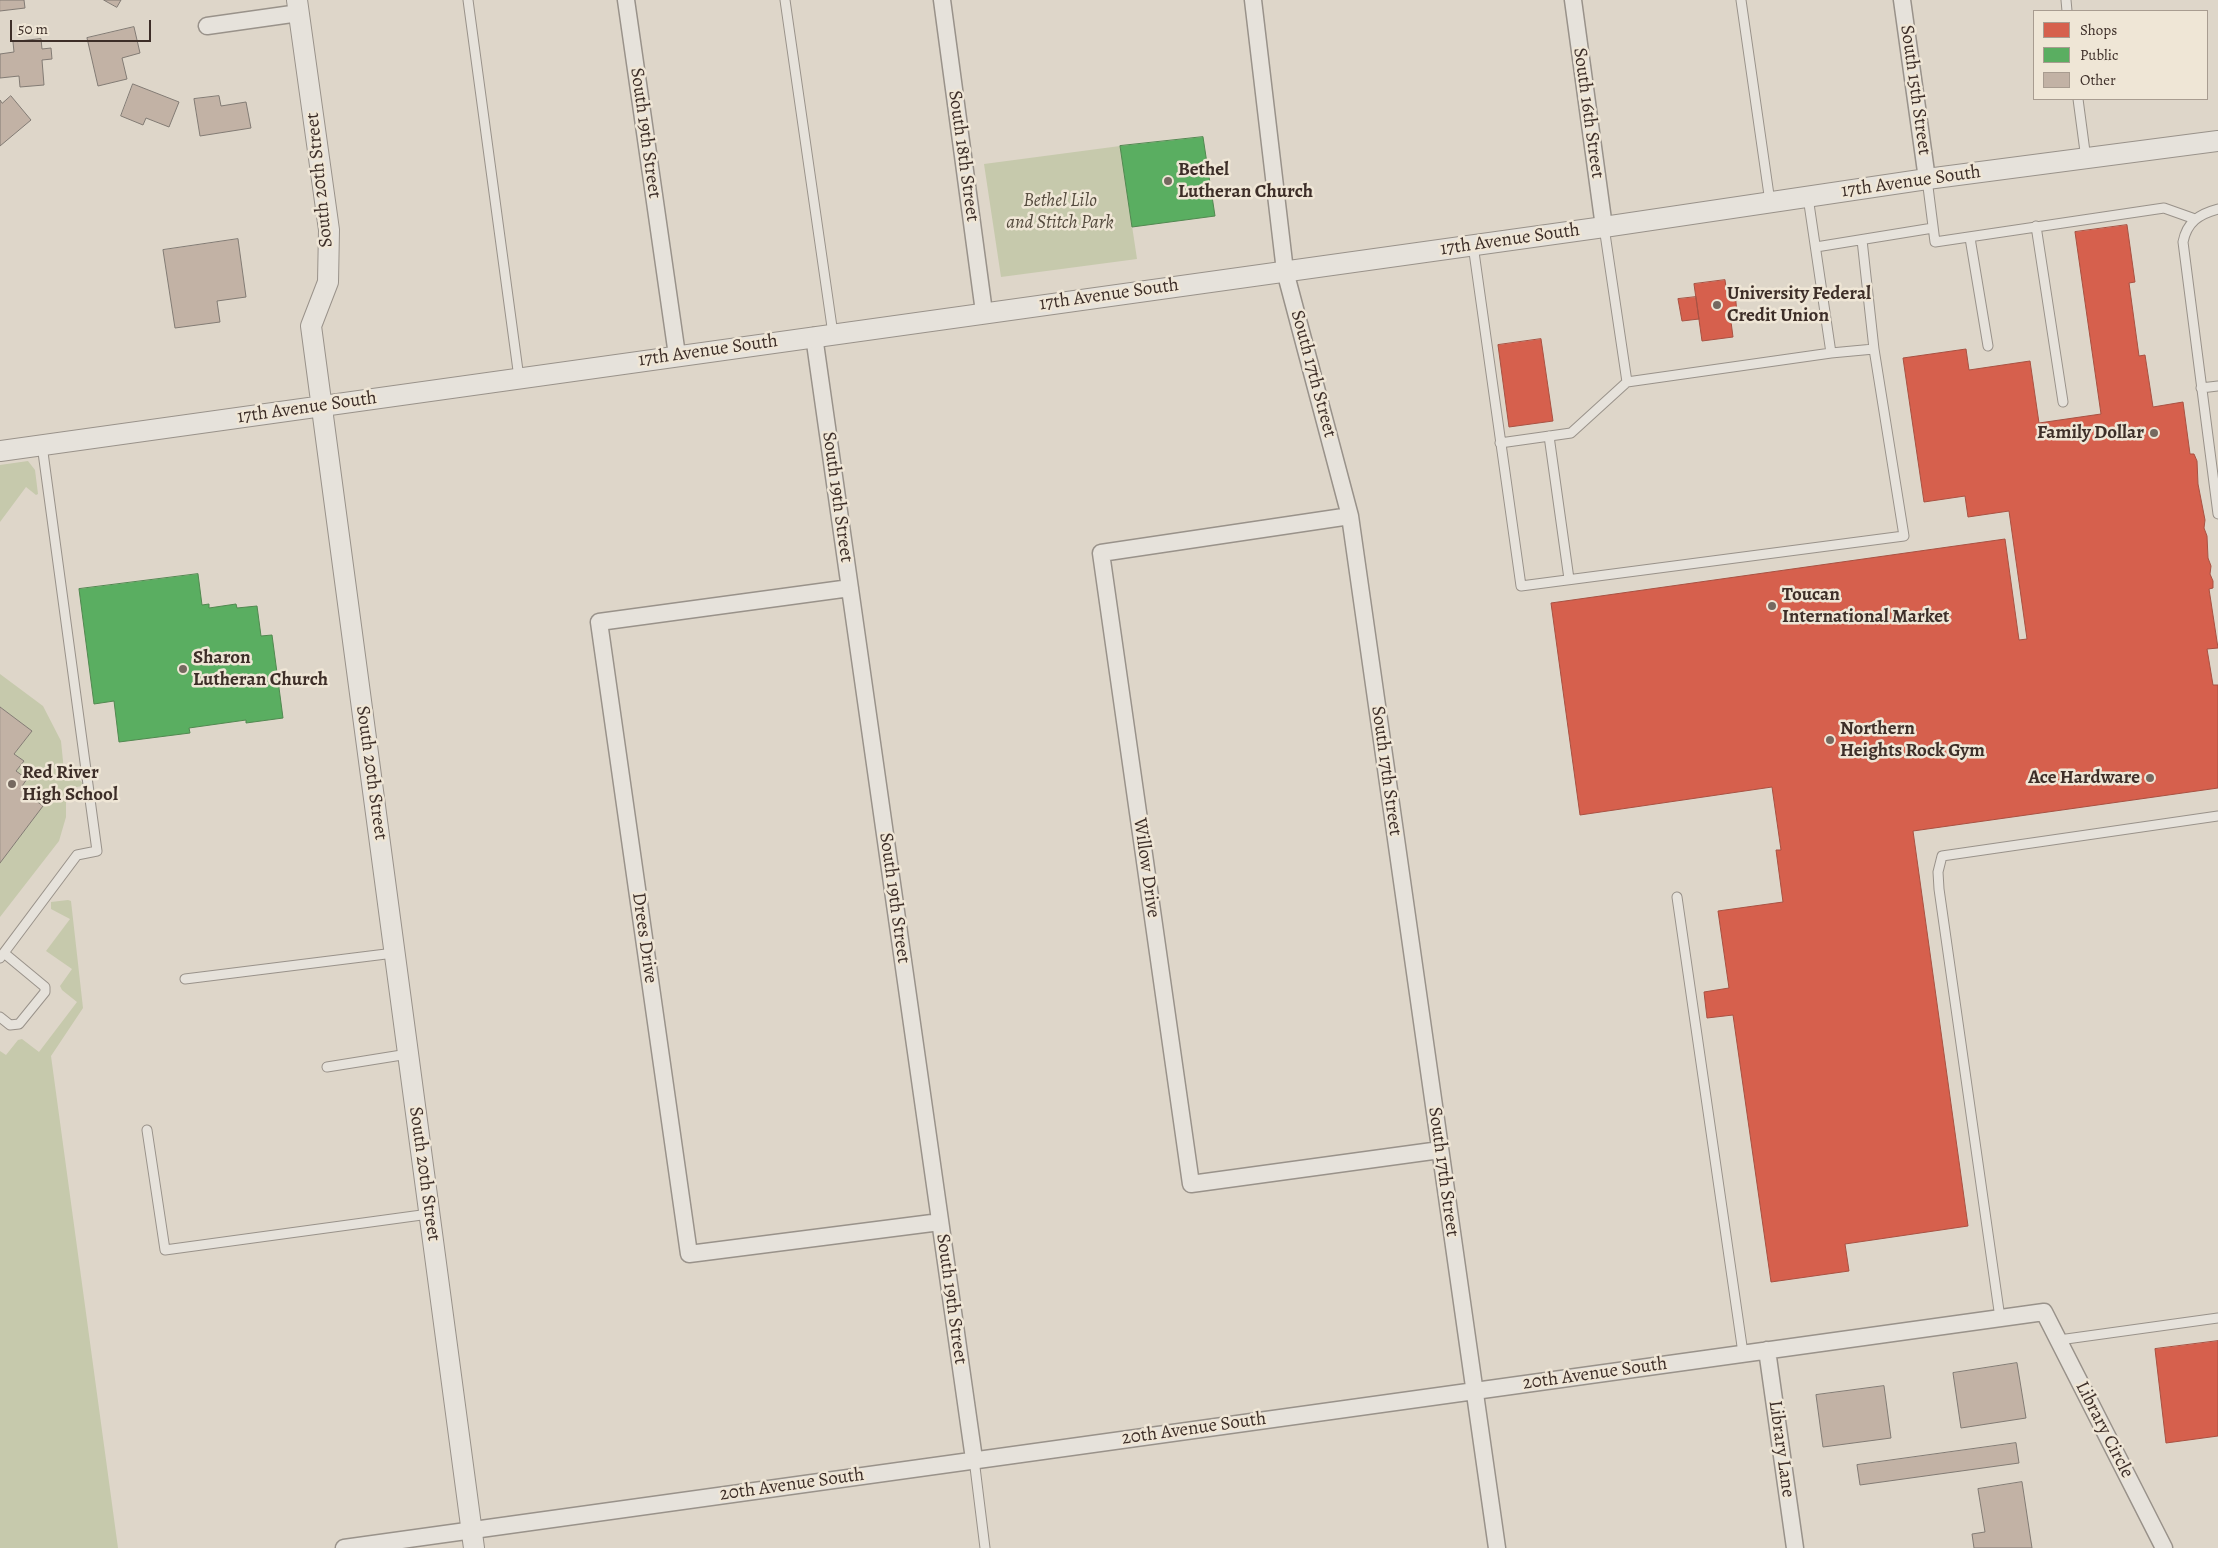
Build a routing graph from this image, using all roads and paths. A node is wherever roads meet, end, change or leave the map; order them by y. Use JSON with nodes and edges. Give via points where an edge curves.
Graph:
{"nodes":[{"id":1,"x":468,"y":0,"type":"edge"},
{"id":2,"x":626,"y":0,"type":"edge"},
{"id":3,"x":785,"y":0,"type":"edge"},
{"id":4,"x":942,"y":0,"type":"edge"},
{"id":5,"x":1253,"y":0,"type":"edge"},
{"id":6,"x":1573,"y":0,"type":"edge"},
{"id":7,"x":1741,"y":0,"type":"edge"},
{"id":8,"x":1902,"y":0,"type":"edge"},
{"id":9,"x":298,"y":6,"type":"edge"},
{"id":10,"x":207,"y":26,"type":"dead end"},
{"id":11,"x":2078,"y":100,"type":"edge"},
{"id":12,"x":2218,"y":141,"type":"edge"},
{"id":13,"x":2086,"y":160,"type":"junction"},
{"id":14,"x":1928,"y":179,"type":"junction"},
{"id":15,"x":1808,"y":197,"type":"junction"},
{"id":16,"x":1770,"y":202,"type":"junction"},
{"id":17,"x":2218,"y":209,"type":"edge"},
{"id":18,"x":2194,"y":219,"type":"junction"},
{"id":19,"x":2036,"y":226,"type":"junction"},
{"id":20,"x":1604,"y":227,"type":"junction"},
{"id":21,"x":1933,"y":228,"type":"junction"},
{"id":22,"x":1970,"y":238,"type":"junction"},
{"id":23,"x":1862,"y":240,"type":"junction"},
{"id":24,"x":1473,"y":245,"type":"junction"},
{"id":25,"x":1816,"y":247,"type":"junction"},
{"id":26,"x":1285,"y":270,"type":"junction"},
{"id":27,"x":984,"y":312,"type":"junction"},
{"id":28,"x":824,"y":335,"type":"junction"},
{"id":29,"x":1988,"y":346,"type":"dead end"},
{"id":30,"x":1874,"y":349,"type":"junction"},
{"id":31,"x":1831,"y":353,"type":"junction"},
{"id":32,"x":677,"y":355,"type":"junction"},
{"id":33,"x":520,"y":378,"type":"junction"},
{"id":34,"x":1627,"y":382,"type":"junction"},
{"id":35,"x":2218,"y":386,"type":"edge"},
{"id":36,"x":2201,"y":388,"type":"junction"},
{"id":37,"x":2063,"y":402,"type":"dead end"},
{"id":38,"x":322,"y":406,"type":"junction"},
{"id":39,"x":1549,"y":436,"type":"junction"},
{"id":40,"x":1500,"y":443,"type":"junction"},
{"id":41,"x":42,"y":445,"type":"junction"},
{"id":42,"x":0,"y":451,"type":"edge"},
{"id":43,"x":2218,"y":514,"type":"edge"},
{"id":44,"x":1350,"y":516,"type":"junction"},
{"id":45,"x":1569,"y":580,"type":"junction"},
{"id":46,"x":850,"y":588,"type":"junction"},
{"id":47,"x":2218,"y":816,"type":"edge"},
{"id":48,"x":1678,"y":898,"type":"dead end"},
{"id":49,"x":395,"y":953,"type":"junction"},
{"id":50,"x":2,"y":955,"type":"edge"},
{"id":51,"x":185,"y":979,"type":"dead end"},
{"id":52,"x":0,"y":1017,"type":"edge"},
{"id":53,"x":408,"y":1054,"type":"junction"},
{"id":54,"x":327,"y":1067,"type":"dead end"},
{"id":55,"x":147,"y":1130,"type":"dead end"},
{"id":56,"x":1440,"y":1150,"type":"junction"},
{"id":57,"x":429,"y":1214,"type":"junction"},
{"id":58,"x":940,"y":1222,"type":"junction"},
{"id":59,"x":2044,"y":1312,"type":"joint"},
{"id":60,"x":2000,"y":1318,"type":"junction"},
{"id":61,"x":2218,"y":1318,"type":"edge"},
{"id":62,"x":2059,"y":1340,"type":"junction"},
{"id":63,"x":1767,"y":1350,"type":"junction"},
{"id":64,"x":1743,"y":1353,"type":"junction"},
{"id":65,"x":1475,"y":1391,"type":"junction"},
{"id":66,"x":974,"y":1459,"type":"junction"},
{"id":67,"x":473,"y":1539,"type":"edge"},
{"id":68,"x":344,"y":1548,"type":"edge"},
{"id":69,"x":985,"y":1548,"type":"edge"},
{"id":70,"x":1496,"y":1548,"type":"edge"},
{"id":71,"x":1795,"y":1548,"type":"edge"},
{"id":72,"x":2164,"y":1548,"type":"edge"}],
"edges":[{"from":1,"to":33,"type":"lane"},
{"from":2,"to":32,"type":"street","name":"South 19th Street"},
{"from":3,"to":28,"type":"lane"},
{"from":4,"to":27,"type":"street","name":"South 18th Street"},
{"from":5,"to":26,"type":"street","name":"South 17th Street"},
{"from":6,"to":20,"type":"street","name":"South 16th Street"},
{"from":7,"to":16,"type":"lane"},
{"from":8,"to":14,"type":"street","name":"South 15th Street"},
{"from":9,"to":10,"type":"street"},
{"from":9,"to":38,"type":"street","name":"South 20th Street","via":[[329,230],[328,282],[312,326]]},
{"from":11,"to":13,"type":"lane"},
{"from":12,"to":13,"type":"street","name":"17th Avenue South"},
{"from":13,"to":14,"type":"street","name":"17th Avenue South"},
{"from":14,"to":15,"type":"street","name":"17th Avenue South"},
{"from":14,"to":21,"type":"lane"},
{"from":15,"to":16,"type":"street","name":"17th Avenue South"},
{"from":15,"to":25,"type":"lane"},
{"from":16,"to":20,"type":"street","name":"17th Avenue South"},
{"from":17,"to":18,"type":"lane"},
{"from":18,"to":19,"type":"lane","via":[[2164,208]]},
{"from":18,"to":36,"type":"lane","via":[[2182,242]]},
{"from":19,"to":22,"type":"lane"},
{"from":19,"to":37,"type":"lane"},
{"from":20,"to":24,"type":"street","name":"17th Avenue South"},
{"from":20,"to":34,"type":"lane"},
{"from":21,"to":22,"type":"lane","via":[[1934,242]]},
{"from":21,"to":23,"type":"lane"},
{"from":22,"to":29,"type":"lane"},
{"from":23,"to":25,"type":"lane"},
{"from":23,"to":30,"type":"lane"},
{"from":24,"to":26,"type":"street","name":"17th Avenue South"},
{"from":24,"to":40,"type":"lane"},
{"from":25,"to":31,"type":"lane"},
{"from":26,"to":27,"type":"street","name":"17th Avenue South"},
{"from":26,"to":44,"type":"street","name":"South 17th Street"},
{"from":27,"to":28,"type":"street","name":"17th Avenue South"},
{"from":28,"to":32,"type":"street","name":"17th Avenue South"},
{"from":28,"to":46,"type":"street","name":"South 19th Street"},
{"from":30,"to":31,"type":"lane"},
{"from":30,"to":45,"type":"lane","via":[[1904,536]]},
{"from":31,"to":34,"type":"lane"},
{"from":32,"to":33,"type":"street","name":"17th Avenue South"},
{"from":33,"to":38,"type":"street","name":"17th Avenue South"},
{"from":34,"to":39,"type":"lane","via":[[1571,433]]},
{"from":35,"to":36,"type":"lane"},
{"from":36,"to":43,"type":"lane"},
{"from":38,"to":41,"type":"street","name":"17th Avenue South"},
{"from":38,"to":49,"type":"street","name":"South 20th Street"},
{"from":39,"to":40,"type":"lane"},
{"from":39,"to":45,"type":"lane"},
{"from":40,"to":45,"type":"lane","via":[[1521,586]]},
{"from":41,"to":42,"type":"street","name":"17th Avenue South"},
{"from":41,"to":50,"type":"lane","via":[[97,851],[77,855]]},
{"from":44,"to":56,"type":"street","name":"South 17th Street"},
{"from":44,"to":56,"type":"street","name":"Willow Drive","via":[[1101,553],[1105,582],[1191,1184]]},
{"from":46,"to":58,"type":"street","name":"South 19th Street"},
{"from":46,"to":58,"type":"street","name":"Drees Drive","via":[[599,622],[689,1254]]},
{"from":47,"to":60,"type":"lane","via":[[1942,856],[1938,872],[1939,889]]},
{"from":48,"to":64,"type":"lane"},
{"from":49,"to":51,"type":"lane"},
{"from":49,"to":53,"type":"street","name":"South 20th Street"},
{"from":50,"to":52,"type":"lane","via":[[45,987],[19,1024],[10,1025]]},
{"from":53,"to":54,"type":"lane"},
{"from":53,"to":57,"type":"street","name":"South 20th Street"},
{"from":55,"to":57,"type":"lane","via":[[165,1250]]},
{"from":56,"to":65,"type":"street","name":"South 17th Street"},
{"from":57,"to":67,"type":"street","name":"South 20th Street"},
{"from":58,"to":66,"type":"street","name":"South 19th Street"},
{"from":59,"to":60,"type":"street","name":"20th Avenue South"},
{"from":59,"to":62,"type":"street","name":"Library Circle"},
{"from":60,"to":63,"type":"street","name":"20th Avenue South"},
{"from":61,"to":62,"type":"lane"},
{"from":62,"to":72,"type":"street","name":"Library Circle"},
{"from":63,"to":64,"type":"street","name":"20th Avenue South"},
{"from":63,"to":71,"type":"street","name":"Library Lane"},
{"from":64,"to":65,"type":"street","name":"20th Avenue South"},
{"from":65,"to":66,"type":"street","name":"20th Avenue South"},
{"from":65,"to":70,"type":"street","name":"South 17th Street"},
{"from":66,"to":67,"type":"street","name":"20th Avenue South"},
{"from":66,"to":69,"type":"lane"},
{"from":67,"to":68,"type":"street","name":"20th Avenue South"}]}
